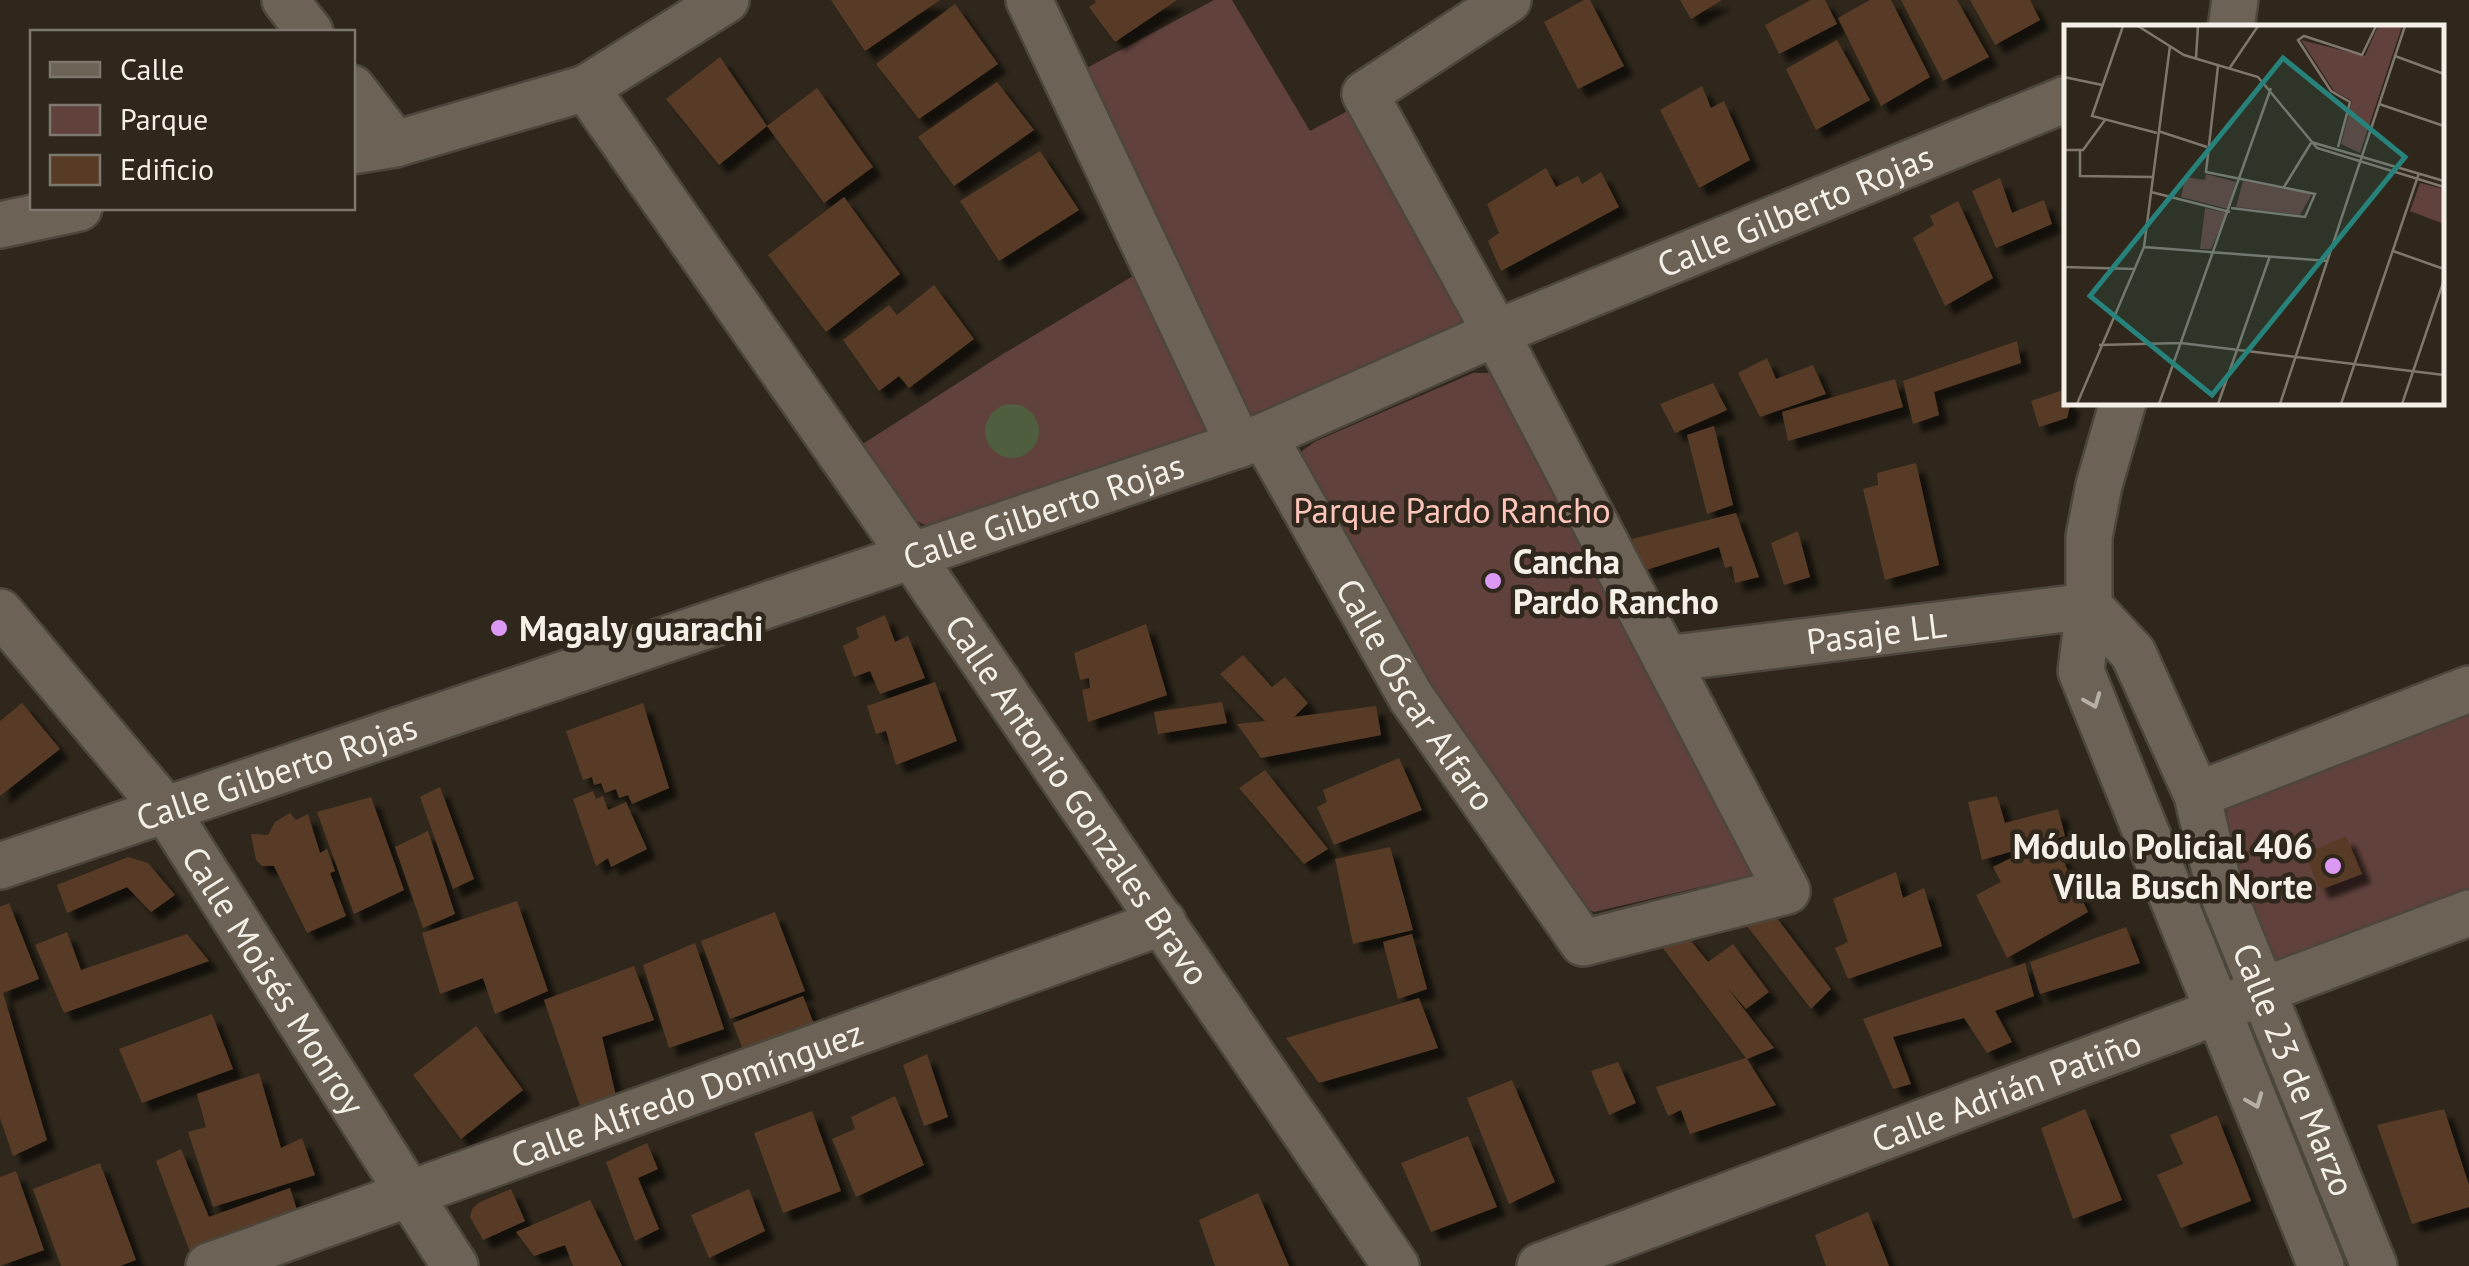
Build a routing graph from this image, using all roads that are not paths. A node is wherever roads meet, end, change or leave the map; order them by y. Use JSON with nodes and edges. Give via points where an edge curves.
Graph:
{"nodes":[{"id":1,"x":286,"y":0,"type":"edge"},
{"id":2,"x":726,"y":0,"type":"edge"},
{"id":3,"x":1030,"y":0,"type":"edge"},
{"id":4,"x":1508,"y":0,"type":"edge"},
{"id":5,"x":2235,"y":0,"type":"edge"},
{"id":6,"x":2231,"y":25,"type":"edge"},
{"id":7,"x":308,"y":30,"type":"edge"},
{"id":8,"x":586,"y":88,"type":"junction"},
{"id":9,"x":355,"y":96,"type":"edge"},
{"id":10,"x":2064,"y":100,"type":"edge"},
{"id":11,"x":374,"y":148,"type":"edge"},
{"id":12,"x":70,"y":210,"type":"edge"},
{"id":13,"x":0,"y":225,"type":"edge"},
{"id":14,"x":1496,"y":332,"type":"junction"},
{"id":15,"x":2122,"y":405,"type":"edge"},
{"id":16,"x":1251,"y":440,"type":"junction"},
{"id":17,"x":913,"y":558,"type":"junction"},
{"id":18,"x":2089,"y":606,"type":"junction"},
{"id":19,"x":0,"y":612,"type":"edge"},
{"id":20,"x":1666,"y":659,"type":"junction"},
{"id":21,"x":2469,"y":689,"type":"edge"},
{"id":22,"x":2197,"y":794,"type":"junction"},
{"id":23,"x":166,"y":810,"type":"junction"},
{"id":24,"x":0,"y":866,"type":"edge"},
{"id":25,"x":2469,"y":912,"type":"edge"},
{"id":26,"x":1163,"y":922,"type":"junction"},
{"id":27,"x":2264,"y":990,"type":"junction"},
{"id":28,"x":2219,"y":1011,"type":"junction"},
{"id":29,"x":408,"y":1195,"type":"junction"},
{"id":30,"x":208,"y":1266,"type":"edge"},
{"id":31,"x":455,"y":1266,"type":"edge"},
{"id":32,"x":1396,"y":1266,"type":"edge"},
{"id":33,"x":1540,"y":1266,"type":"edge"},
{"id":34,"x":2321,"y":1266,"type":"edge"},
{"id":35,"x":2374,"y":1266,"type":"edge"}],
"edges":[{"from":1,"to":7,"type":"street"},
{"from":2,"to":8,"type":"street"},
{"from":3,"to":16,"type":"street","name":"Calle Óscar Alfaro"},
{"from":4,"to":14,"type":"street","via":[[1365,94]]},
{"from":5,"to":6,"type":"street"},
{"from":8,"to":11,"type":"street"},
{"from":8,"to":17,"type":"street","name":"Calle Antonio Gonzales Bravo"},
{"from":9,"to":11,"type":"street"},
{"from":10,"to":14,"type":"street","name":"Calle Gilberto Rojas"},
{"from":12,"to":13,"type":"street"},
{"from":14,"to":16,"type":"street","name":"Calle Gilberto Rojas"},
{"from":14,"to":20,"type":"street"},
{"from":15,"to":18,"type":"street","name":"Calle 23 de Marzo","via":[[2089,537]]},
{"from":16,"to":17,"type":"street","name":"Calle Gilberto Rojas"},
{"from":16,"to":20,"type":"street","name":"Calle Óscar Alfaro","via":[[1411,696],[1583,943],[1787,890]]},
{"from":17,"to":23,"type":"street","name":"Calle Gilberto Rojas"},
{"from":17,"to":26,"type":"street","name":"Calle Antonio Gonzales Bravo"},
{"from":18,"to":20,"type":"street","name":"Pasaje LL"},
{"from":18,"to":22,"type":"street","name":"Calle 23 de Marzo","via":[[2133,653]]},
{"from":18,"to":28,"type":"street","name":"Calle 23 de Marzo","one_way":true,"via":[[2082,671]]},
{"from":19,"to":23,"type":"street","name":"Calle Moisés Monroy"},
{"from":21,"to":22,"type":"street"},
{"from":22,"to":27,"type":"street","name":"Calle 23 de Marzo","via":[[2217,879]]},
{"from":23,"to":24,"type":"street","name":"Calle Gilberto Rojas"},
{"from":23,"to":29,"type":"street","name":"Calle Moisés Monroy"},
{"from":25,"to":27,"type":"street","name":"Calle Adrián Patiño"},
{"from":26,"to":29,"type":"street","name":"Calle Alfredo Domínguez"},
{"from":26,"to":32,"type":"street","name":"Calle Antonio Gonzales Bravo"},
{"from":27,"to":28,"type":"street","name":"Calle Adrián Patiño"},
{"from":27,"to":35,"type":"street","name":"Calle 23 de Marzo"},
{"from":28,"to":33,"type":"street","name":"Calle Adrián Patiño"},
{"from":28,"to":34,"type":"street","name":"Calle 23 de Marzo","one_way":true},
{"from":29,"to":30,"type":"street","name":"Calle Alfredo Domínguez"},
{"from":29,"to":31,"type":"street","name":"Calle Moisés Monroy"}]}
